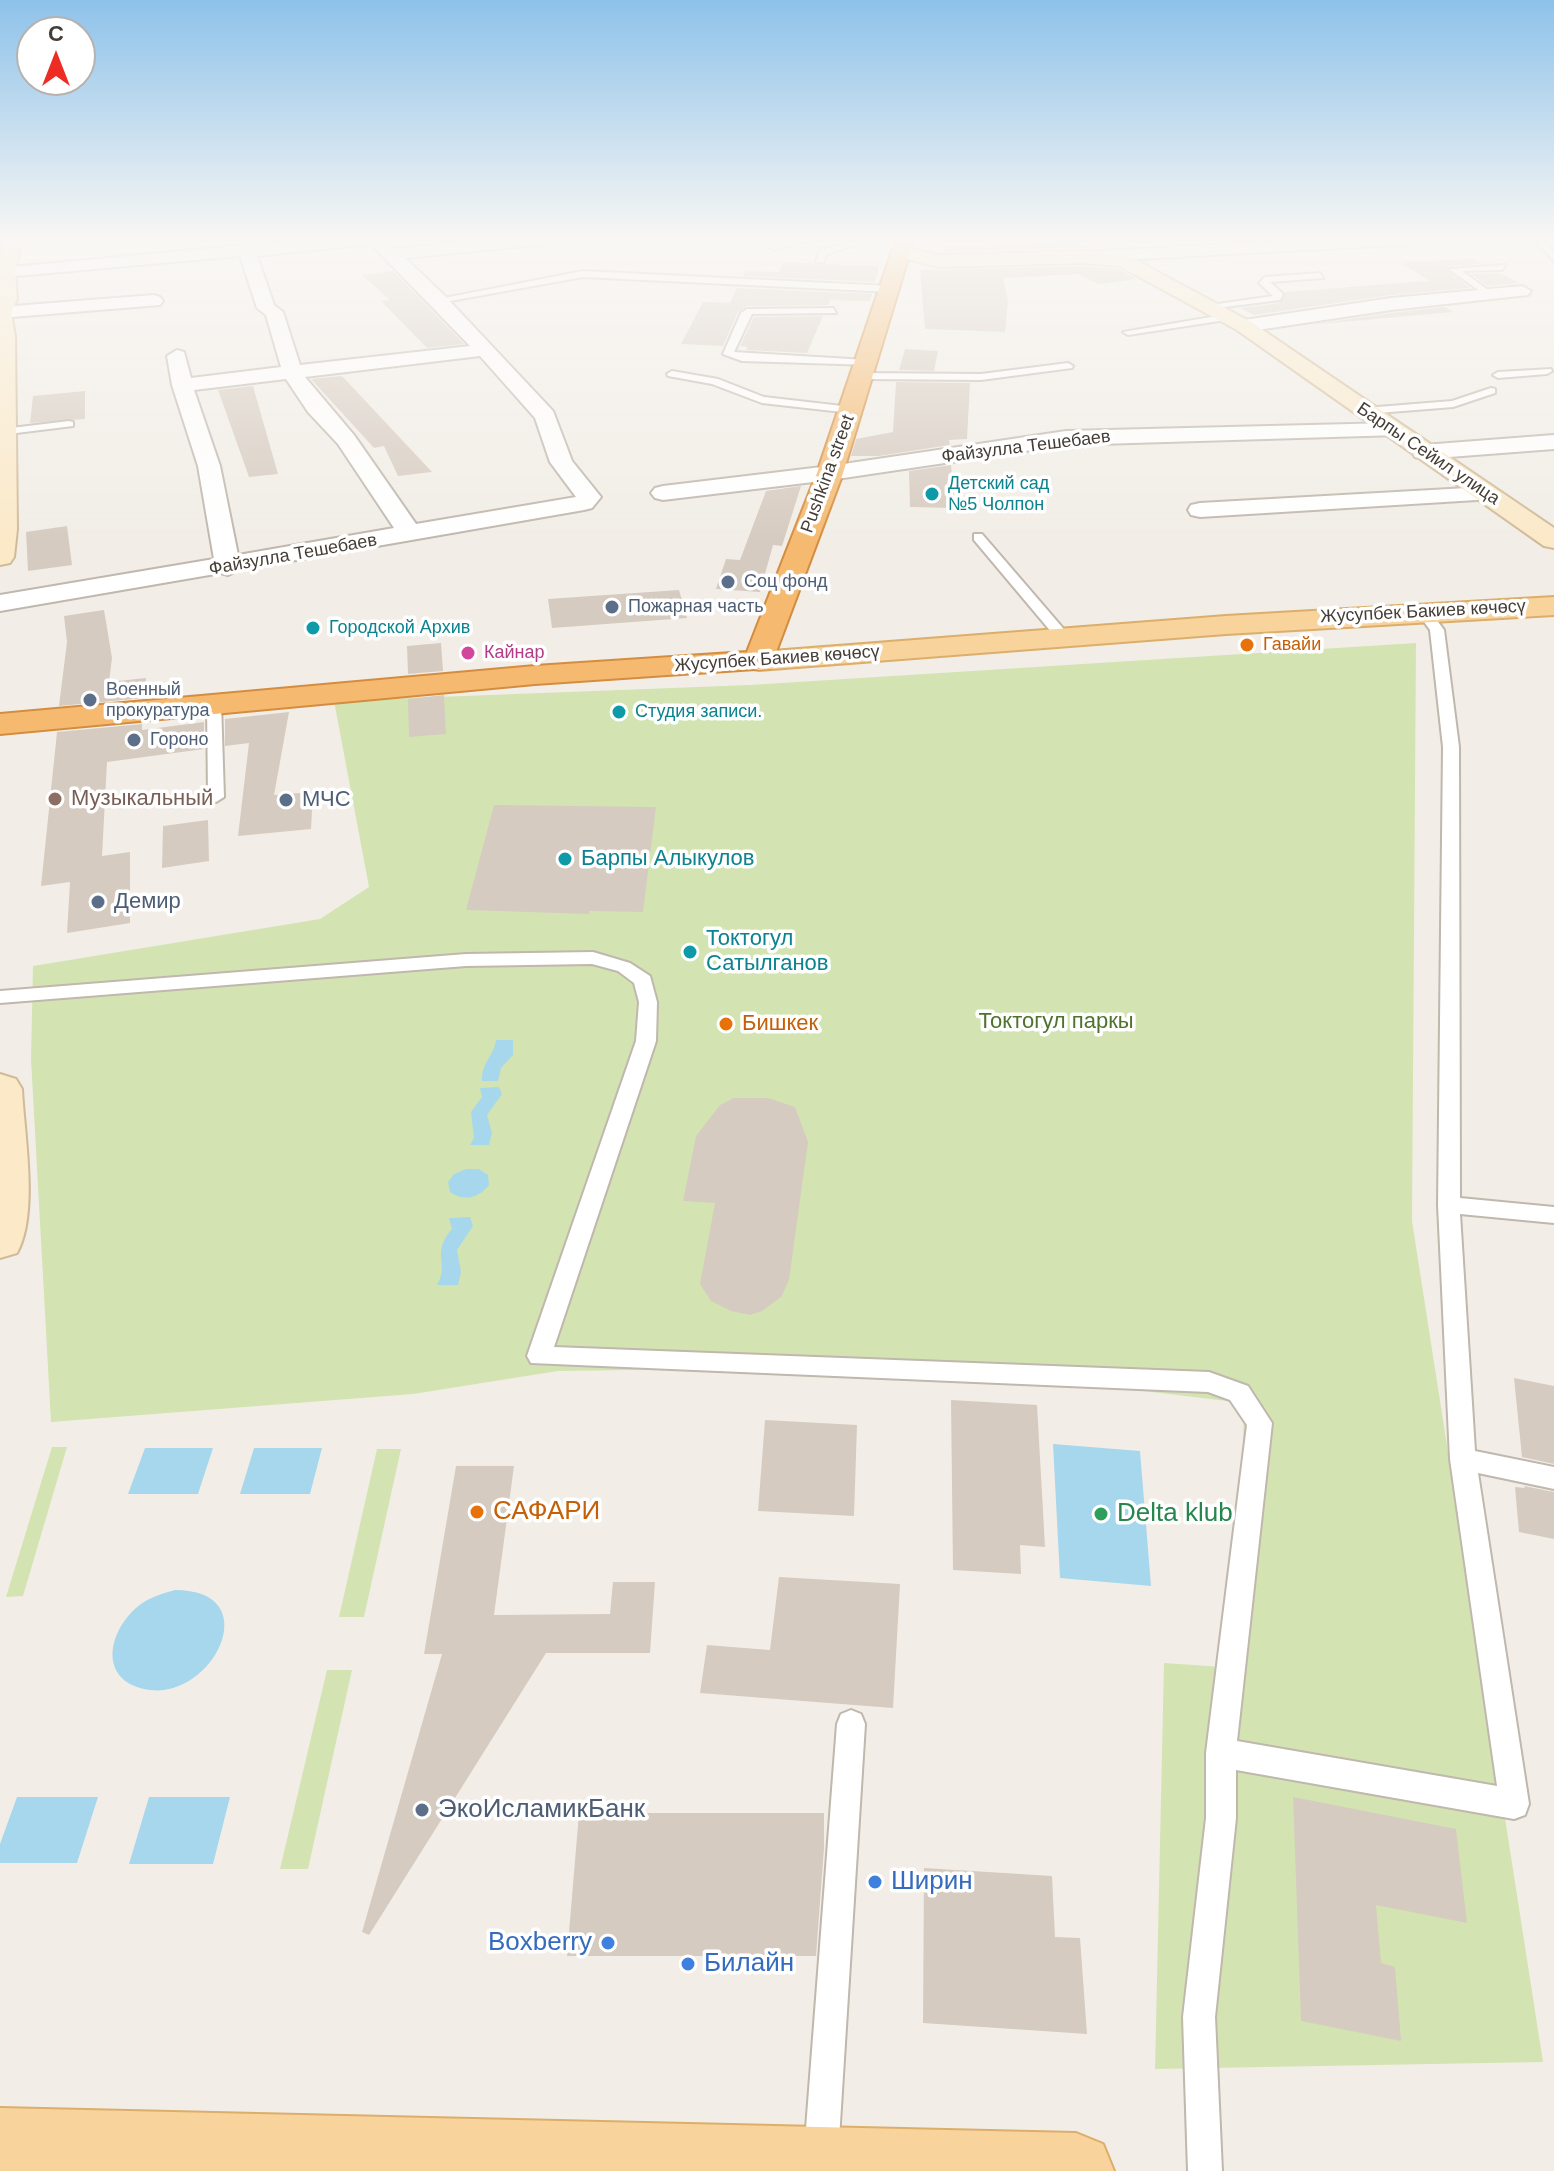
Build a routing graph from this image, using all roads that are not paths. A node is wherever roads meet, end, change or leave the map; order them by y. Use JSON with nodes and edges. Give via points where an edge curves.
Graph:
{"nodes":[{"id":1,"x":3,"y":340,"type":"edge"},
{"id":2,"x":283,"y":340,"type":"edge"},
{"id":3,"x":475,"y":340,"type":"edge"},
{"id":4,"x":734,"y":340,"type":"edge"},
{"id":5,"x":874,"y":340,"type":"edge"},
{"id":6,"x":1262,"y":340,"type":"edge"},
{"id":7,"x":484,"y":350,"type":"junction"},
{"id":8,"x":177,"y":356,"type":"dead end"},
{"id":9,"x":1068,"y":366,"type":"dead end"},
{"id":10,"x":865,"y":369,"type":"junction"},
{"id":11,"x":1552,"y":372,"type":"edge"},
{"id":12,"x":293,"y":374,"type":"junction"},
{"id":13,"x":672,"y":374,"type":"dead end"},
{"id":14,"x":1498,"y":375,"type":"dead end"},
{"id":15,"x":182,"y":385,"type":"junction"},
{"id":16,"x":1491,"y":391,"type":"dead end"},
{"id":17,"x":2,"y":399,"type":"edge"},
{"id":18,"x":851,"y":410,"type":"junction"},
{"id":19,"x":1365,"y":411,"type":"junction"},
{"id":20,"x":69,"y":424,"type":"dead end"},
{"id":21,"x":1391,"y":430,"type":"junction"},
{"id":22,"x":3,"y":432,"type":"junction"},
{"id":23,"x":1554,"y":442,"type":"edge"},
{"id":24,"x":1423,"y":452,"type":"junction"},
{"id":25,"x":830,"y":473,"type":"junction"},
{"id":26,"x":663,"y":493,"type":"dead end"},
{"id":27,"x":1485,"y":494,"type":"junction"},
{"id":28,"x":1200,"y":510,"type":"dead end"},
{"id":29,"x":2,"y":530,"type":"edge"},
{"id":30,"x":411,"y":535,"type":"junction"},
{"id":31,"x":978,"y":537,"type":"dead end"},
{"id":32,"x":1554,"y":540,"type":"edge"},
{"id":33,"x":0,"y":557,"type":"edge"},
{"id":34,"x":228,"y":567,"type":"junction"},
{"id":35,"x":0,"y":603,"type":"edge"},
{"id":36,"x":1554,"y":606,"type":"edge"},
{"id":37,"x":1423,"y":611,"type":"junction"},
{"id":38,"x":1063,"y":637,"type":"junction"},
{"id":39,"x":759,"y":661,"type":"junction"},
{"id":40,"x":214,"y":703,"type":"junction"},
{"id":41,"x":0,"y":724,"type":"edge"},
{"id":42,"x":216,"y":797,"type":"dead end"},
{"id":43,"x":0,"y":997,"type":"edge"},
{"id":44,"x":0,"y":1089,"type":"edge"},
{"id":45,"x":1449,"y":1205,"type":"junction"},
{"id":46,"x":1554,"y":1215,"type":"edge"},
{"id":47,"x":0,"y":1240,"type":"edge"},
{"id":48,"x":1463,"y":1459,"type":"junction"},
{"id":49,"x":1554,"y":1478,"type":"edge"},
{"id":50,"x":851,"y":1724,"type":"dead end"},
{"id":51,"x":1221,"y":1753,"type":"junction"},
{"id":52,"x":0,"y":2146,"type":"edge"},
{"id":53,"x":820,"y":2166,"type":"junction"},
{"id":54,"x":1076,"y":2171,"type":"edge"},
{"id":55,"x":1205,"y":2171,"type":"edge"}],
"edges":[{"from":1,"to":17,"type":"main road"},
{"from":2,"to":12,"type":"street"},
{"from":3,"to":7,"type":"street"},
{"from":4,"to":10,"type":"lane","via":[[728,354],[742,358]]},
{"from":5,"to":10,"type":"highway","name":"Pushkina street"},
{"from":6,"to":19,"type":"main road","name":"Барпы Сейил улица"},
{"from":7,"to":12,"type":"street"},
{"from":7,"to":30,"type":"street","name":"Файзулла Тешебаев","via":[[545,416],[561,462],[589,497],[584,503]]},
{"from":8,"to":15,"type":"street"},
{"from":9,"to":10,"type":"lane","via":[[981,377]]},
{"from":10,"to":18,"type":"highway","name":"Pushkina street"},
{"from":11,"to":14,"type":"lane"},
{"from":12,"to":15,"type":"street"},
{"from":12,"to":30,"type":"street"},
{"from":13,"to":18,"type":"lane","via":[[714,381],[762,400]]},
{"from":15,"to":34,"type":"street","via":[[209,466]]},
{"from":16,"to":19,"type":"lane","via":[[1453,404]]},
{"from":17,"to":22,"type":"main road"},
{"from":18,"to":25,"type":"highway","name":"Pushkina street"},
{"from":19,"to":21,"type":"main road","name":"Барпы Сейил улица"},
{"from":20,"to":22,"type":"lane"},
{"from":21,"to":24,"type":"main road","name":"Барпы Сейил улица"},
{"from":21,"to":25,"type":"street","name":"Файзулла Тешебаев","via":[[1066,438]]},
{"from":22,"to":29,"type":"main road"},
{"from":23,"to":24,"type":"street"},
{"from":24,"to":27,"type":"main road","name":"Барпы Сейил улица"},
{"from":25,"to":26,"type":"street","name":"Файзулла Тешебаев"},
{"from":25,"to":39,"type":"highway","name":"Pushkina street"},
{"from":27,"to":28,"type":"street"},
{"from":27,"to":32,"type":"main road","name":"Барпы Сейил улица"},
{"from":29,"to":33,"type":"main road"},
{"from":30,"to":34,"type":"street","name":"Файзулла Тешебаев"},
{"from":31,"to":38,"type":"lane"},
{"from":34,"to":35,"type":"street","name":"Файзулла Тешебаев"},
{"from":36,"to":37,"type":"main road","name":"Жусупбек Бакиев көчөсү"},
{"from":37,"to":38,"type":"main road","name":"Жусупбек Бакиев көчөсү"},
{"from":37,"to":45,"type":"lane","via":[[1437,630],[1451,747]]},
{"from":38,"to":39,"type":"main road","name":"Жусупбек Бакиев көчөсү"},
{"from":39,"to":40,"type":"highway","name":"Жусупбек Бакиев көчөсү"},
{"from":40,"to":41,"type":"highway","name":"Жусупбек Бакиев көчөсү"},
{"from":40,"to":42,"type":"lane"},
{"from":43,"to":51,"type":"lane","via":[[466,960],[593,958],[624,967],[643,980],[646,1041],[539,1356],[1209,1382],[1239,1393],[1260,1423]]},
{"from":44,"to":47,"type":"main road"},
{"from":45,"to":46,"type":"lane"},
{"from":45,"to":48,"type":"lane"},
{"from":48,"to":49,"type":"lane"},
{"from":48,"to":51,"type":"lane","via":[[1514,1804]]},
{"from":50,"to":53,"type":"lane"},
{"from":51,"to":55,"type":"lane","via":[[1221,1818],[1199,2017]]},
{"from":52,"to":53,"type":"main road"},
{"from":53,"to":54,"type":"main road"}]}
